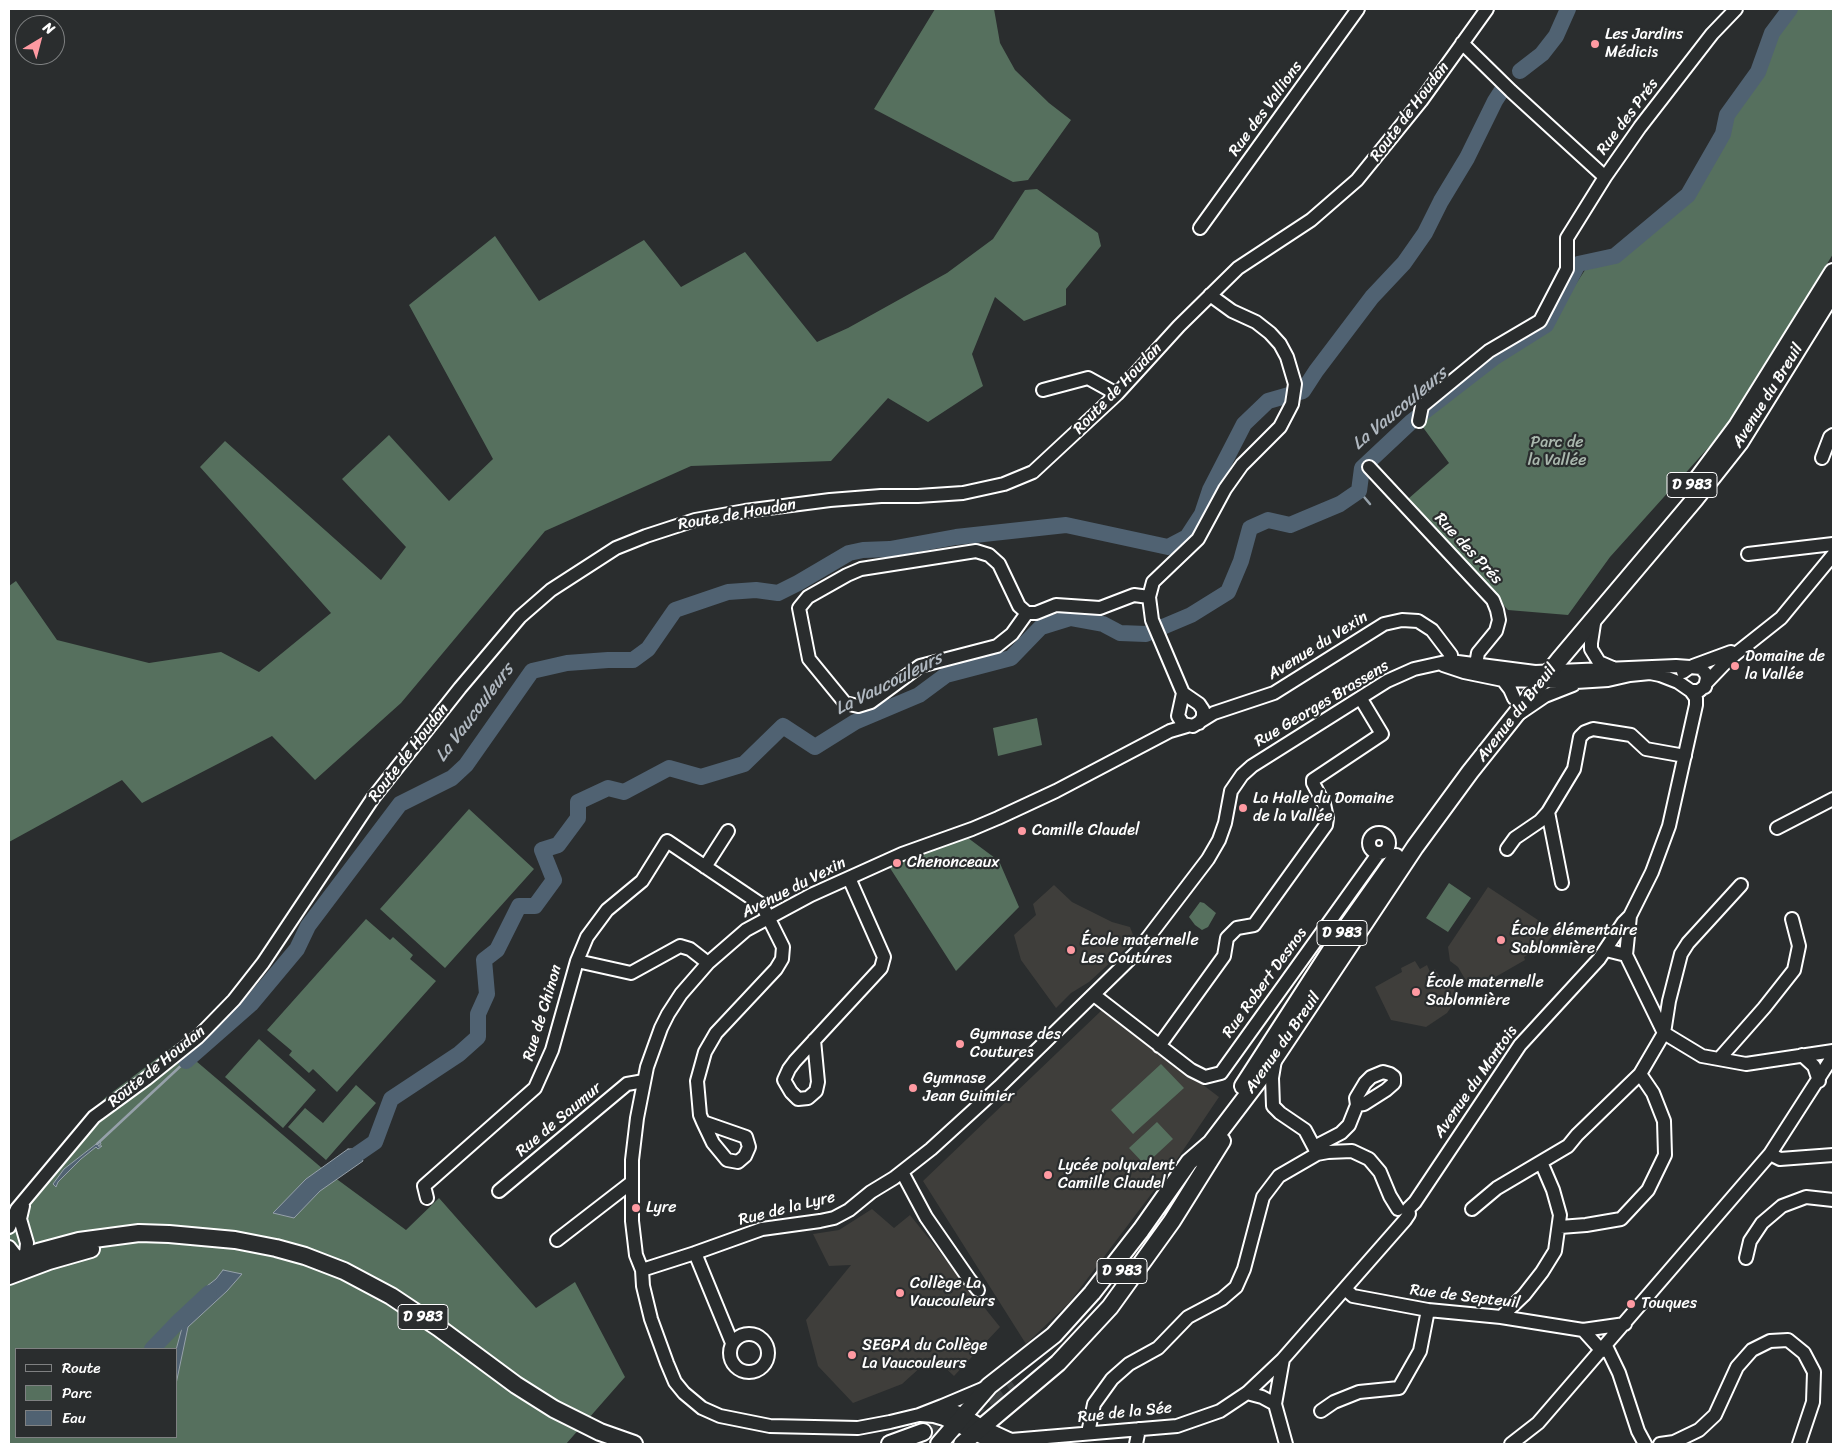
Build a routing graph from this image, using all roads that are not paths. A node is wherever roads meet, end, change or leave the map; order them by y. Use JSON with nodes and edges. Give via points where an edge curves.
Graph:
{"nodes":[{"id":1,"x":1358,"y":9,"type":"edge"},
{"id":2,"x":1487,"y":9,"type":"edge"},
{"id":3,"x":1736,"y":9,"type":"edge"},
{"id":4,"x":1462,"y":43,"type":"junction"},
{"id":5,"x":1605,"y":177,"type":"junction"},
{"id":6,"x":1200,"y":228,"type":"dead end"},
{"id":7,"x":1833,"y":272,"type":"edge"},
{"id":8,"x":1833,"y":292,"type":"edge"},
{"id":9,"x":1210,"y":295,"type":"junction"},
{"id":10,"x":1043,"y":390,"type":"dead end"},
{"id":11,"x":1117,"y":394,"type":"junction"},
{"id":12,"x":1419,"y":421,"type":"dead end"},
{"id":13,"x":1833,"y":435,"type":"edge"},
{"id":14,"x":1822,"y":458,"type":"dead end"},
{"id":15,"x":1369,"y":467,"type":"dead end"},
{"id":16,"x":1833,"y":544,"type":"edge"},
{"id":17,"x":1748,"y":554,"type":"dead end"},
{"id":18,"x":1833,"y":556,"type":"edge"},
{"id":19,"x":1149,"y":596,"type":"junction"},
{"id":20,"x":1027,"y":613,"type":"junction"},
{"id":21,"x":1596,"y":616,"type":"junction"},
{"id":22,"x":1747,"y":645,"type":"junction"},
{"id":23,"x":1448,"y":664,"type":"junction"},
{"id":24,"x":1692,"y":666,"type":"junction"},
{"id":25,"x":1613,"y":668,"type":"junction"},
{"id":26,"x":1475,"y":669,"type":"junction"},
{"id":27,"x":1538,"y":677,"type":"junction"},
{"id":28,"x":1504,"y":680,"type":"junction"},
{"id":29,"x":1586,"y":681,"type":"junction"},
{"id":30,"x":1706,"y":684,"type":"junction"},
{"id":31,"x":1688,"y":689,"type":"junction"},
{"id":32,"x":1514,"y":698,"type":"junction"},
{"id":33,"x":1361,"y":699,"type":"junction"},
{"id":34,"x":1198,"y":704,"type":"junction"},
{"id":35,"x":1695,"y":710,"type":"junction"},
{"id":36,"x":1179,"y":711,"type":"junction"},
{"id":37,"x":1512,"y":718,"type":"junction"},
{"id":38,"x":1186,"y":726,"type":"junction"},
{"id":39,"x":1170,"y":730,"type":"junction"},
{"id":40,"x":1685,"y":756,"type":"junction"},
{"id":41,"x":1231,"y":791,"type":"joint"},
{"id":42,"x":1833,"y":799,"type":"edge"},
{"id":43,"x":1548,"y":812,"type":"junction"},
{"id":44,"x":1778,"y":828,"type":"dead end"},
{"id":45,"x":728,"y":831,"type":"dead end"},
{"id":46,"x":1507,"y":849,"type":"dead end"},
{"id":47,"x":1378,"y":854,"type":"dead end"},
{"id":48,"x":705,"y":867,"type":"junction"},
{"id":49,"x":849,"y":878,"type":"junction"},
{"id":50,"x":1562,"y":883,"type":"dead end"},
{"id":51,"x":1741,"y":885,"type":"dead end"},
{"id":52,"x":1630,"y":916,"type":"junction"},
{"id":53,"x":1792,"y":918,"type":"dead end"},
{"id":54,"x":767,"y":919,"type":"junction"},
{"id":55,"x":1606,"y":950,"type":"junction"},
{"id":56,"x":1626,"y":955,"type":"junction"},
{"id":57,"x":577,"y":960,"type":"junction"},
{"id":58,"x":708,"y":963,"type":"junction"},
{"id":59,"x":1094,"y":994,"type":"junction"},
{"id":60,"x":1664,"y":1034,"type":"junction"},
{"id":61,"x":814,"y":1040,"type":"dead end"},
{"id":62,"x":1159,"y":1046,"type":"junction"},
{"id":63,"x":1833,"y":1051,"type":"edge"},
{"id":64,"x":1802,"y":1055,"type":"junction"},
{"id":65,"x":1833,"y":1056,"type":"edge"},
{"id":66,"x":1275,"y":1057,"type":"junction"},
{"id":67,"x":1719,"y":1059,"type":"junction"},
{"id":68,"x":1640,"y":1074,"type":"junction"},
{"id":69,"x":1819,"y":1080,"type":"junction"},
{"id":70,"x":644,"y":1081,"type":"junction"},
{"id":71,"x":1356,"y":1105,"type":"dead end"},
{"id":72,"x":703,"y":1122,"type":"dead end"},
{"id":73,"x":1833,"y":1142,"type":"edge"},
{"id":74,"x":1211,"y":1143,"type":"junction"},
{"id":75,"x":1316,"y":1150,"type":"junction"},
{"id":76,"x":1770,"y":1154,"type":"junction"},
{"id":77,"x":1830,"y":1155,"type":"edge"},
{"id":78,"x":1541,"y":1162,"type":"junction"},
{"id":79,"x":902,"y":1172,"type":"junction"},
{"id":80,"x":632,"y":1182,"type":"junction"},
{"id":81,"x":499,"y":1191,"type":"dead end"},
{"id":82,"x":427,"y":1198,"type":"dead end"},
{"id":83,"x":25,"y":1200,"type":"junction"},
{"id":84,"x":1833,"y":1200,"type":"edge"},
{"id":85,"x":1403,"y":1209,"type":"junction"},
{"id":86,"x":1472,"y":1209,"type":"dead end"},
{"id":87,"x":9,"y":1227,"type":"edge"},
{"id":88,"x":1560,"y":1227,"type":"junction"},
{"id":89,"x":24,"y":1234,"type":"junction"},
{"id":90,"x":193,"y":1236,"type":"junction"},
{"id":91,"x":557,"y":1240,"type":"dead end"},
{"id":92,"x":51,"y":1248,"type":"junction"},
{"id":93,"x":696,"y":1253,"type":"junction"},
{"id":94,"x":1746,"y":1258,"type":"dead end"},
{"id":95,"x":17,"y":1259,"type":"edge"},
{"id":96,"x":642,"y":1270,"type":"junction"},
{"id":97,"x":9,"y":1276,"type":"edge"},
{"id":98,"x":1346,"y":1289,"type":"junction"},
{"id":99,"x":978,"y":1290,"type":"dead end"},
{"id":100,"x":1428,"y":1310,"type":"junction"},
{"id":101,"x":1501,"y":1317,"type":"junction"},
{"id":102,"x":1625,"y":1324,"type":"junction"},
{"id":103,"x":1583,"y":1330,"type":"junction"},
{"id":104,"x":732,"y":1343,"type":"dead end"},
{"id":105,"x":1604,"y":1348,"type":"junction"},
{"id":106,"x":1283,"y":1359,"type":"junction"},
{"id":107,"x":1012,"y":1382,"type":"tunnel mouth"},
{"id":108,"x":989,"y":1386,"type":"junction"},
{"id":109,"x":1248,"y":1393,"type":"junction"},
{"id":110,"x":1275,"y":1404,"type":"junction"},
{"id":111,"x":942,"y":1406,"type":"junction"},
{"id":112,"x":1321,"y":1411,"type":"dead end"},
{"id":113,"x":919,"y":1415,"type":"junction"},
{"id":114,"x":960,"y":1420,"type":"junction"},
{"id":115,"x":1139,"y":1429,"type":"junction"},
{"id":116,"x":923,"y":1432,"type":"tunnel mouth"},
{"id":117,"x":1088,"y":1433,"type":"junction"},
{"id":118,"x":973,"y":1435,"type":"edge"},
{"id":119,"x":941,"y":1442,"type":"edge"},
{"id":120,"x":634,"y":1444,"type":"edge"},
{"id":121,"x":890,"y":1444,"type":"edge"},
{"id":122,"x":1136,"y":1444,"type":"edge"},
{"id":123,"x":1286,"y":1444,"type":"edge"},
{"id":124,"x":1511,"y":1444,"type":"edge"},
{"id":125,"x":1645,"y":1444,"type":"edge"},
{"id":126,"x":1660,"y":1444,"type":"edge"},
{"id":127,"x":1799,"y":1444,"type":"edge"}],
"edges":[{"from":1,"to":6,"type":"street","name":"Rue des Vallions"},
{"from":2,"to":4,"type":"street","name":"Route de Houdan"},
{"from":3,"to":5,"type":"street","name":"Rue des Prés","via":[[1712,34]]},
{"from":4,"to":5,"type":"street","name":"Rue des Prés"},
{"from":4,"to":9,"type":"street","name":"Route de Houdan","via":[[1421,101],[1357,180],[1311,220],[1238,268]]},
{"from":5,"to":12,"type":"street","name":"Rue des Prés","via":[[1566,238],[1567,270],[1540,321],[1490,350],[1422,406]]},
{"from":7,"to":27,"type":"main road","number":"D 983","via":[[1727,441]]},
{"from":8,"to":21,"type":"main road","name":"Avenue du Breuil","via":[[1751,426],[1718,471]]},
{"from":9,"to":11,"type":"street","name":"Route de Houdan"},
{"from":9,"to":19,"type":"street","via":[[1232,311],[1256,322],[1280,344],[1288,356],[1295,384],[1292,404],[1280,426],[1242,465],[1225,489],[1198,539],[1153,582]]},
{"from":10,"to":11,"type":"street","via":[[1088,378]]},
{"from":11,"to":83,"type":"street","name":"Route de Houdan","via":[[1033,472],[1004,484],[963,493],[830,500],[745,510],[695,520],[616,548],[551,590],[520,617],[373,798],[263,963],[234,1000],[198,1036],[94,1117]]},
{"from":13,"to":14,"type":"street"},
{"from":15,"to":26,"type":"street","name":"Rue des Prés","via":[[1493,600],[1499,620],[1496,631],[1478,653]]},
{"from":16,"to":17,"type":"street"},
{"from":18,"to":22,"type":"street","via":[[1781,618]]},
{"from":19,"to":20,"type":"street","via":[[1134,595],[1100,608],[1056,605]]},
{"from":19,"to":34,"type":"street","via":[[1152,620],[1162,644]]},
{"from":20,"to":20,"type":"street","via":[[1012,634],[997,646],[920,666],[871,702],[858,706],[845,703],[809,659],[799,608],[808,597],[861,569],[976,551],[989,555],[999,564],[1019,606]]},
{"from":21,"to":25,"type":"street","via":[[1591,649],[1599,662]]},
{"from":21,"to":27,"type":"main road","name":"Avenue du Breuil"},
{"from":22,"to":24,"type":"street"},
{"from":22,"to":30,"type":"street","via":[[1723,663]]},
{"from":23,"to":26,"type":"street"},
{"from":23,"to":33,"type":"street","name":"Rue Georges Brassens","via":[[1414,669],[1387,681]]},
{"from":23,"to":34,"type":"street","name":"Avenue du Vexin","via":[[1444,644],[1432,630],[1418,622],[1402,620],[1384,624],[1274,693]]},
{"from":24,"to":25,"type":"street"},
{"from":24,"to":30,"type":"street","via":[[1704,670]]},
{"from":24,"to":31,"type":"street","via":[[1681,679]]},
{"from":25,"to":27,"type":"street"},
{"from":26,"to":27,"type":"street"},
{"from":26,"to":28,"type":"street"},
{"from":27,"to":28,"type":"street"},
{"from":27,"to":29,"type":"street"},
{"from":27,"to":32,"type":"main road","number":"D 983"},
{"from":27,"to":37,"type":"main road","name":"Avenue du Breuil"},
{"from":28,"to":32,"type":"street"},
{"from":29,"to":31,"type":"street","via":[[1650,673]]},
{"from":29,"to":37,"type":"street","via":[[1550,694]]},
{"from":30,"to":31,"type":"street","via":[[1699,691]]},
{"from":30,"to":35,"type":"street","name":"Avenue du Mantois"},
{"from":31,"to":35,"type":"street","name":"Avenue du Mantois","via":[[1697,702]]},
{"from":32,"to":74,"type":"main road","name":"Avenue du Breuil","number":"D 983","via":[[1338,939],[1256,1063]]},
{"from":33,"to":41,"type":"street","name":"Rue Georges Brassens","via":[[1252,766]]},
{"from":33,"to":62,"type":"street","via":[[1382,734],[1313,780],[1327,818],[1326,825],[1254,925],[1237,928],[1227,938],[1224,956]]},
{"from":34,"to":36,"type":"street"},
{"from":34,"to":38,"type":"street","name":"Avenue du Vexin","via":[[1200,722]]},
{"from":35,"to":40,"type":"street","name":"Avenue du Mantois"},
{"from":36,"to":38,"type":"street","via":[[1181,722]]},
{"from":36,"to":39,"type":"street"},
{"from":37,"to":66,"type":"main road","name":"Avenue du Breuil","via":[[1416,847]]},
{"from":38,"to":39,"type":"street","name":"Avenue du Vexin"},
{"from":39,"to":49,"type":"street","name":"Avenue du Vexin","via":[[998,818]]},
{"from":40,"to":43,"type":"street","via":[[1646,749],[1631,735],[1593,729],[1585,732],[1580,737],[1574,768]]},
{"from":40,"to":52,"type":"street","name":"Avenue du Mantois","via":[[1668,826],[1652,872]]},
{"from":41,"to":59,"type":"street","name":"Rue de la Lyre","via":[[1225,824],[1205,864],[1137,952]]},
{"from":42,"to":44,"type":"street"},
{"from":43,"to":46,"type":"street","via":[[1515,838]]},
{"from":43,"to":50,"type":"street"},
{"from":45,"to":48,"type":"street"},
{"from":47,"to":62,"type":"street","name":"Rue Robert Desnos","via":[[1221,1073],[1204,1077]]},
{"from":48,"to":54,"type":"street","via":[[762,905]]},
{"from":48,"to":57,"type":"street","via":[[667,841],[642,881],[607,910],[587,937]]},
{"from":49,"to":54,"type":"street","name":"Avenue du Vexin"},
{"from":49,"to":61,"type":"street","via":[[884,957],[881,968]]},
{"from":51,"to":60,"type":"street","via":[[1681,954]]},
{"from":52,"to":55,"type":"street","name":"Avenue du Mantois"},
{"from":52,"to":56,"type":"street"},
{"from":53,"to":67,"type":"street","via":[[1799,946],[1794,970]]},
{"from":54,"to":58,"type":"street","name":"Avenue du Vexin","via":[[746,930]]},
{"from":54,"to":72,"type":"street","via":[[783,947],[782,959],[716,1033],[704,1052],[697,1081]]},
{"from":55,"to":56,"type":"street"},
{"from":55,"to":85,"type":"street","name":"Avenue du Mantois","via":[[1520,1044],[1415,1202]]},
{"from":56,"to":60,"type":"street"},
{"from":57,"to":58,"type":"street","name":"Rue de Chinon","via":[[631,973],[680,946],[690,949]]},
{"from":57,"to":82,"type":"street","name":"Rue de Chinon","via":[[552,1050],[535,1088],[424,1186]]},
{"from":58,"to":70,"type":"street","name":"Avenue du Vexin","via":[[680,994],[668,1014]]},
{"from":59,"to":62,"type":"street","name":"Rue Robert Desnos"},
{"from":59,"to":79,"type":"street","name":"Rue de la Lyre","via":[[992,1093]]},
{"from":60,"to":67,"type":"street","via":[[1702,1056]]},
{"from":60,"to":68,"type":"street"},
{"from":63,"to":64,"type":"street"},
{"from":64,"to":67,"type":"street","via":[[1746,1064]]},
{"from":64,"to":69,"type":"street","via":[[1814,1066]]},
{"from":65,"to":69,"type":"street"},
{"from":66,"to":74,"type":"main road","name":"Avenue du Breuil"},
{"from":66,"to":75,"type":"street","via":[[1273,1106],[1305,1130]]},
{"from":66,"to":118,"type":"main road","via":[[1172,1221],[1110,1307],[1058,1363]]},
{"from":68,"to":78,"type":"street","via":[[1568,1146]]},
{"from":68,"to":88,"type":"street","via":[[1653,1093],[1664,1121],[1665,1155],[1648,1190],[1620,1219]]},
{"from":69,"to":76,"type":"street"},
{"from":70,"to":80,"type":"street","name":"Avenue du Vexin","via":[[636,1126]]},
{"from":70,"to":81,"type":"street","name":"Rue de Saumur","via":[[628,1084]]},
{"from":71,"to":75,"type":"street","via":[[1349,1125]]},
{"from":73,"to":77,"type":"street"},
{"from":74,"to":107,"type":"main road","name":"Avenue du Breuil","number":"D 983","via":[[1152,1231],[1108,1289],[1060,1341]]},
{"from":74,"to":108,"type":"main road","via":[[1189,1162],[1092,1294],[1054,1335]]},
{"from":75,"to":85,"type":"street","via":[[1352,1151],[1368,1159],[1380,1172],[1390,1196]]},
{"from":75,"to":117,"type":"street","via":[[1279,1176],[1263,1197],[1236,1287],[1222,1300],[1188,1318],[1158,1348],[1129,1364],[1112,1379],[1094,1404]]},
{"from":76,"to":77,"type":"street","via":[[1780,1159]]},
{"from":76,"to":102,"type":"street"},
{"from":78,"to":86,"type":"street","via":[[1497,1188]]},
{"from":78,"to":88,"type":"street","via":[[1553,1190]]},
{"from":79,"to":93,"type":"street","name":"Rue de la Lyre","via":[[834,1218],[762,1229]]},
{"from":79,"to":99,"type":"street","via":[[924,1214]]},
{"from":80,"to":91,"type":"street"},
{"from":80,"to":96,"type":"street","name":"Avenue du Vexin","via":[[632,1221],[636,1255]]},
{"from":83,"to":87,"type":"street","name":"Route de Houdan"},
{"from":83,"to":89,"type":"street","via":[[20,1219]]},
{"from":84,"to":94,"type":"street","via":[[1806,1197],[1782,1206],[1758,1229],[1750,1241]]},
{"from":85,"to":98,"type":"street","name":"Avenue du Mantois","via":[[1409,1214]]},
{"from":88,"to":101,"type":"street","via":[[1554,1251],[1542,1272]]},
{"from":89,"to":92,"type":"street","via":[[39,1246]]},
{"from":89,"to":95,"type":"street","via":[[27,1246]]},
{"from":90,"to":92,"type":"main road","number":"D 983","via":[[128,1234]]},
{"from":90,"to":95,"type":"main road","number":"D 983","via":[[97,1248],[57,1258]]},
{"from":90,"to":120,"type":"main road","number":"D 983","via":[[276,1248],[360,1278],[409,1307],[542,1402],[587,1426]]},
{"from":92,"to":95,"type":"main road","number":"D 983"},
{"from":93,"to":96,"type":"street","name":"Rue de la Lyre"},
{"from":93,"to":104,"type":"street"},
{"from":95,"to":97,"type":"main road","number":"D 983"},
{"from":96,"to":113,"type":"street","name":"Avenue du Vexin","via":[[651,1320],[675,1382],[702,1408],[720,1416],[770,1426],[858,1428]]},
{"from":98,"to":100,"type":"street","name":"Rue de Septeuil","via":[[1352,1296]]},
{"from":98,"to":106,"type":"street","name":"Avenue du Mantois"},
{"from":100,"to":101,"type":"street","name":"Rue de Septeuil"},
{"from":100,"to":112,"type":"street","via":[[1420,1351],[1399,1388],[1359,1392]]},
{"from":101,"to":103,"type":"street","name":"Rue de Septeuil"},
{"from":102,"to":103,"type":"street","name":"Rue de Septeuil"},
{"from":102,"to":105,"type":"street"},
{"from":103,"to":105,"type":"street"},
{"from":105,"to":124,"type":"street","via":[[1538,1423]]},
{"from":105,"to":125,"type":"street","via":[[1619,1373]]},
{"from":106,"to":109,"type":"street","name":"Rue de la Sée"},
{"from":106,"to":110,"type":"street"},
{"from":108,"to":111,"type":"street","name":"Avenue du Vexin"},
{"from":108,"to":114,"type":"main road"},
{"from":109,"to":110,"type":"street"},
{"from":109,"to":115,"type":"street","name":"Rue de la Sée","via":[[1220,1411],[1177,1426]]},
{"from":110,"to":123,"type":"street"},
{"from":111,"to":113,"type":"street","name":"Avenue du Vexin"},
{"from":111,"to":114,"type":"street"},
{"from":113,"to":114,"type":"street"},
{"from":113,"to":119,"type":"street","via":[[934,1420],[940,1426],[943,1432]]},
{"from":114,"to":118,"type":"street"},
{"from":114,"to":119,"type":"main road"},
{"from":115,"to":117,"type":"street","name":"Rue de la Sée"},
{"from":115,"to":122,"type":"street"},
{"from":116,"to":121,"type":"main road"},
{"from":117,"to":118,"type":"street","name":"Rue de la Sée","via":[[996,1444]]},
{"from":126,"to":127,"type":"street","via":[[1674,1442],[1699,1430],[1715,1414],[1737,1366],[1752,1350],[1770,1340],[1788,1340],[1804,1353],[1814,1372],[1814,1402]]}]}
